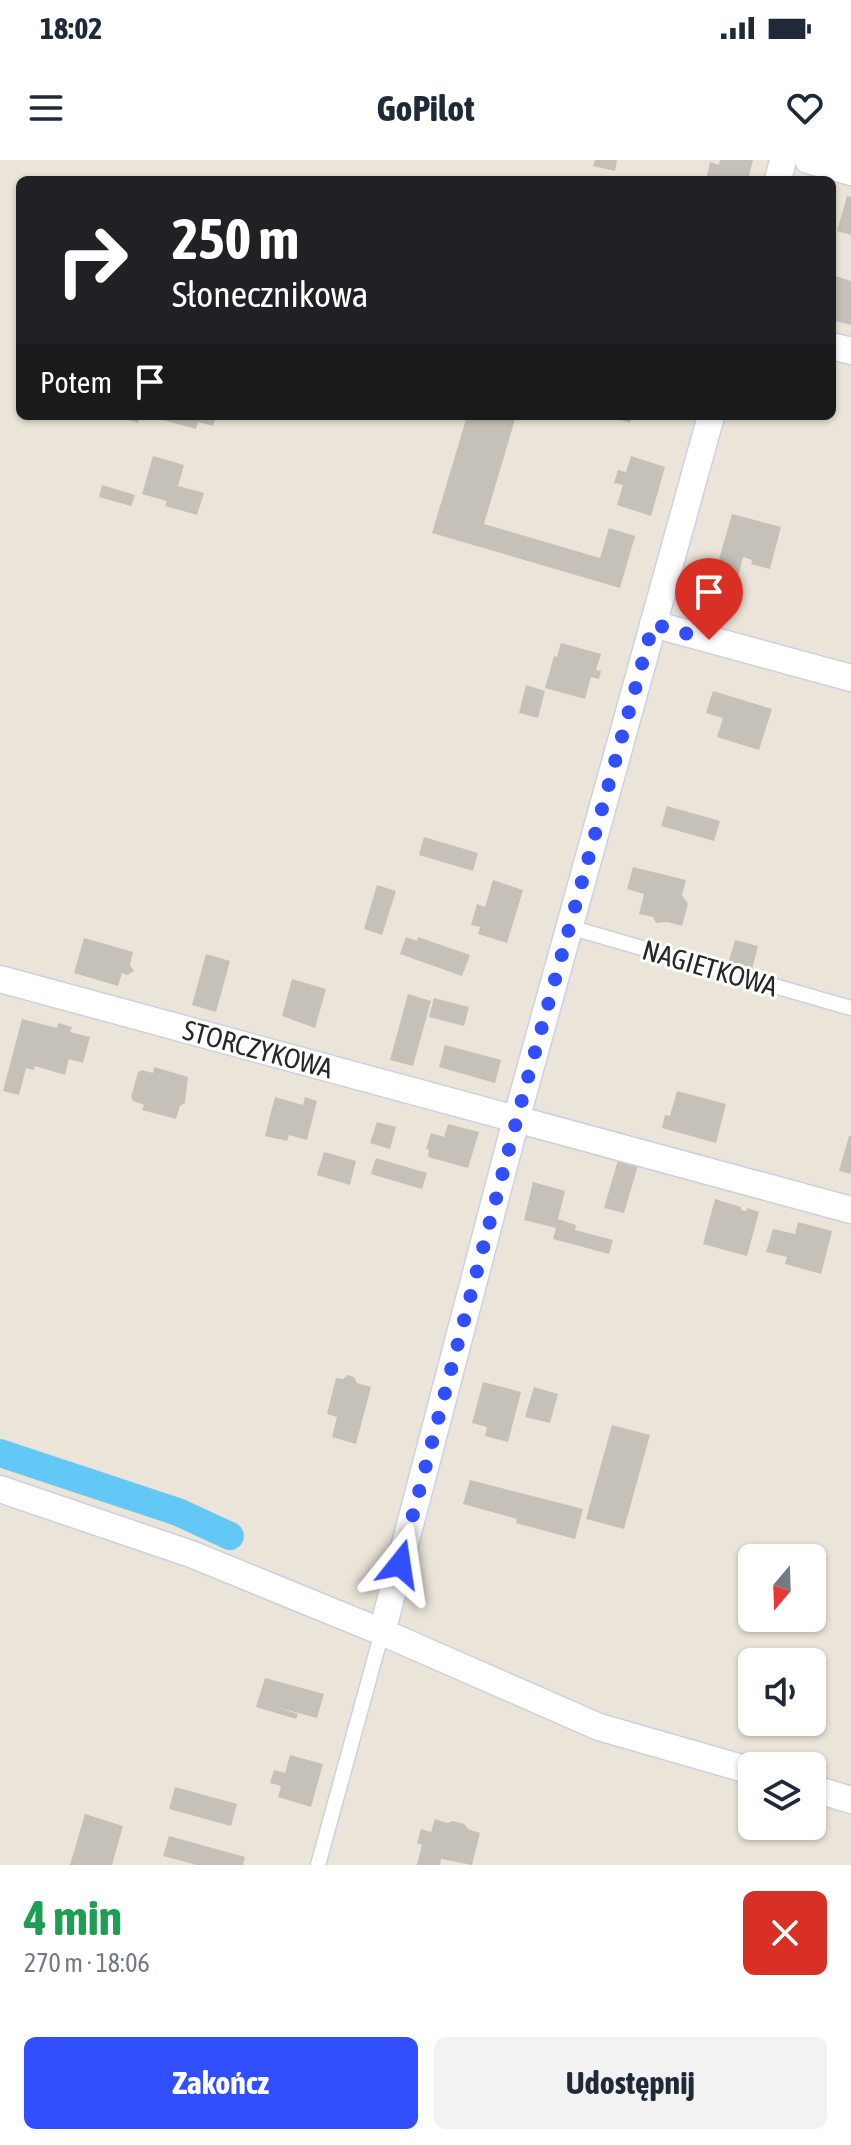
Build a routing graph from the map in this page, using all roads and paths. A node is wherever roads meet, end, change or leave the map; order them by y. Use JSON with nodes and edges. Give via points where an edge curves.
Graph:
{"nodes":[{"id":1,"x":808,"y":160,"type":"edge"},
{"id":2,"x":851,"y":172,"type":"edge"},
{"id":3,"x":710,"y":420,"type":"edge"},
{"id":4,"x":653,"y":624,"type":"junction"},
{"id":5,"x":851,"y":678,"type":"edge"},
{"id":6,"x":569,"y":927,"type":"junction"},
{"id":7,"x":0,"y":979,"type":"edge"},
{"id":8,"x":851,"y":1008,"type":"edge"},
{"id":9,"x":516,"y":1120,"type":"junction"},
{"id":10,"x":851,"y":1210,"type":"edge"},
{"id":11,"x":0,"y":1489,"type":"edge"},
{"id":12,"x":382,"y":1632,"type":"junction"},
{"id":13,"x":738,"y":1767,"type":"edge"},
{"id":14,"x":826,"y":1792,"type":"edge"},
{"id":15,"x":851,"y":1800,"type":"edge"},
{"id":16,"x":318,"y":1865,"type":"edge"}],
"edges":[{"from":1,"to":2,"type":"street"},
{"from":3,"to":4,"type":"street"},
{"from":4,"to":5,"type":"street"},
{"from":4,"to":6,"type":"street"},
{"from":6,"to":8,"type":"lane","name":"NAGIETKOWA"},
{"from":6,"to":9,"type":"street"},
{"from":7,"to":9,"type":"street","name":"STORCZYKOWA"},
{"from":9,"to":10,"type":"street","name":"STORCZYKOWA"},
{"from":9,"to":12,"type":"street"},
{"from":11,"to":12,"type":"street","via":[[191,1554]]},
{"from":12,"to":13,"type":"street","via":[[599,1727]]},
{"from":12,"to":16,"type":"lane"},
{"from":14,"to":15,"type":"street"}]}
